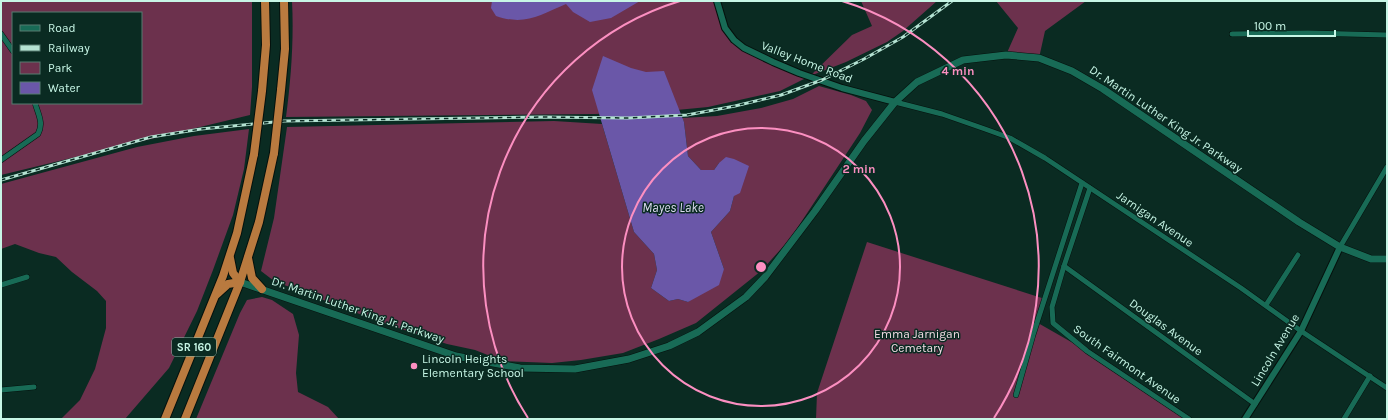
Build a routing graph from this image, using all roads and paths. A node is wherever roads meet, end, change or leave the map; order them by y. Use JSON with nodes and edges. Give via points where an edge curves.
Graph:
{"nodes":[{"id":1,"x":265,"y":1,"type":"edge"},
{"id":2,"x":284,"y":1,"type":"edge"},
{"id":3,"x":717,"y":1,"type":"edge"},
{"id":4,"x":1,"y":34,"type":"edge"},
{"id":5,"x":1232,"y":34,"type":"dead end"},
{"id":6,"x":1387,"y":35,"type":"edge"},
{"id":7,"x":12,"y":50,"type":"edge"},
{"id":8,"x":895,"y":102,"type":"junction"},
{"id":9,"x":34,"y":104,"type":"edge"},
{"id":10,"x":1,"y":160,"type":"edge"},
{"id":11,"x":1387,"y":167,"type":"edge"},
{"id":12,"x":1082,"y":183,"type":"junction"},
{"id":13,"x":1090,"y":188,"type":"junction"},
{"id":14,"x":1340,"y":247,"type":"junction"},
{"id":15,"x":230,"y":255,"type":"junction"},
{"id":16,"x":1298,"y":255,"type":"dead end"},
{"id":17,"x":248,"y":257,"type":"junction"},
{"id":18,"x":1387,"y":259,"type":"edge"},
{"id":19,"x":1064,"y":266,"type":"junction"},
{"id":20,"x":27,"y":276,"type":"dead end"},
{"id":21,"x":240,"y":282,"type":"junction"},
{"id":22,"x":1,"y":285,"type":"edge"},
{"id":23,"x":262,"y":289,"type":"junction"},
{"id":24,"x":215,"y":296,"type":"junction"},
{"id":25,"x":1266,"y":305,"type":"junction"},
{"id":26,"x":1302,"y":331,"type":"junction"},
{"id":27,"x":1370,"y":376,"type":"junction"},
{"id":28,"x":34,"y":387,"type":"dead end"},
{"id":29,"x":1387,"y":388,"type":"edge"},
{"id":30,"x":1,"y":390,"type":"edge"},
{"id":31,"x":1016,"y":395,"type":"dead end"},
{"id":32,"x":1255,"y":404,"type":"junction"},
{"id":33,"x":165,"y":419,"type":"edge"},
{"id":34,"x":186,"y":419,"type":"edge"},
{"id":35,"x":1189,"y":419,"type":"edge"},
{"id":36,"x":1246,"y":419,"type":"edge"},
{"id":37,"x":1344,"y":419,"type":"edge"}],
"edges":[{"from":1,"to":15,"type":"highway","number":"SR 160","bridge":true,"via":[[266,45],[254,154],[239,227]]},
{"from":2,"to":17,"type":"highway","number":"SR 160","bridge":true,"via":[[285,49],[274,153],[259,222]]},
{"from":3,"to":8,"type":"street","name":"Valley Home Road","via":[[725,28],[744,48],[799,73]]},
{"from":4,"to":7,"type":"street"},
{"from":5,"to":6,"type":"street"},
{"from":8,"to":12,"type":"street","name":"Jarnigan Avenue","via":[[942,114],[1010,138]]},
{"from":8,"to":14,"type":"main road","name":"Dr. Martin Luther King Jr. Parkway","via":[[917,82],[963,60],[1006,54],[1039,58],[1072,71],[1103,89]]},
{"from":8,"to":23,"type":"main road","name":"Dr. Martin Luther King Jr. Parkway","via":[[779,259],[746,297],[698,332],[669,346],[629,359],[575,369],[520,368],[456,356]]},
{"from":9,"to":10,"type":"street","via":[[42,128],[38,134]]},
{"from":11,"to":14,"type":"street"},
{"from":12,"to":13,"type":"street","name":"Jarnigan Avenue"},
{"from":12,"to":31,"type":"street"},
{"from":13,"to":19,"type":"street","name":"South Fairmont Avenue"},
{"from":13,"to":25,"type":"street","name":"Jarnigan Avenue"},
{"from":14,"to":18,"type":"main road","name":"Dr. Martin Luther King Jr. Parkway","via":[[1371,258]]},
{"from":14,"to":26,"type":"street","name":"Lincoln Avenue"},
{"from":15,"to":21,"type":"highway","via":[[232,273]]},
{"from":15,"to":24,"type":"highway","number":"SR 160"},
{"from":16,"to":25,"type":"street"},
{"from":17,"to":21,"type":"highway","number":"SR 160"},
{"from":17,"to":23,"type":"highway","via":[[252,278]]},
{"from":19,"to":32,"type":"street","name":"Douglas Avenue"},
{"from":19,"to":35,"type":"street","name":"South Fairmont Avenue","via":[[1052,307],[1053,323],[1087,351]]},
{"from":20,"to":22,"type":"street"},
{"from":21,"to":23,"type":"main road","name":"Dr. Martin Luther King Jr. Parkway"},
{"from":21,"to":24,"type":"highway","via":[[228,284]]},
{"from":21,"to":34,"type":"highway","number":"SR 160"},
{"from":24,"to":33,"type":"highway","number":"SR 160"},
{"from":25,"to":26,"type":"street","name":"Jarnigan Avenue"},
{"from":26,"to":27,"type":"street","name":"Jarnigan Avenue"},
{"from":26,"to":32,"type":"street","name":"Lincoln Avenue"},
{"from":27,"to":29,"type":"street","name":"Jarnigan Avenue"},
{"from":27,"to":37,"type":"street"},
{"from":28,"to":30,"type":"street"},
{"from":32,"to":36,"type":"street","name":"Lincoln Avenue"}]}
